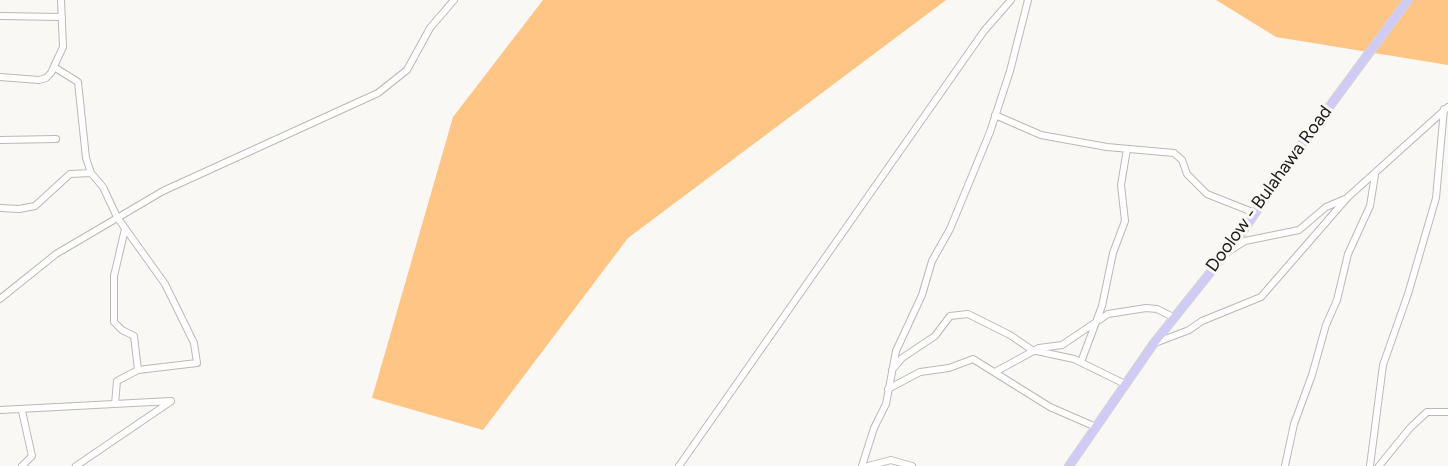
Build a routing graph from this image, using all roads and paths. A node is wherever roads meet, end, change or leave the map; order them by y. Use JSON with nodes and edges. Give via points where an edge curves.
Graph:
{"nodes":[{"id":1,"x":61,"y":0,"type":"edge"},
{"id":2,"x":454,"y":0,"type":"edge"},
{"id":3,"x":1011,"y":0,"type":"edge"},
{"id":4,"x":1028,"y":0,"type":"edge"},
{"id":5,"x":1408,"y":0,"type":"edge"},
{"id":6,"x":0,"y":16,"type":"edge"},
{"id":7,"x":62,"y":18,"type":"junction"},
{"id":8,"x":54,"y":67,"type":"junction"},
{"id":9,"x":0,"y":77,"type":"edge"},
{"id":10,"x":1446,"y":108,"type":"edge"},
{"id":11,"x":995,"y":115,"type":"junction"},
{"id":12,"x":56,"y":139,"type":"dead end"},
{"id":13,"x":0,"y":140,"type":"edge"},
{"id":14,"x":1127,"y":149,"type":"junction"},
{"id":15,"x":91,"y":173,"type":"junction"},
{"id":16,"x":1375,"y":175,"type":"junction"},
{"id":17,"x":1348,"y":197,"type":"junction"},
{"id":18,"x":0,"y":207,"type":"edge"},
{"id":19,"x":1255,"y":213,"type":"junction"},
{"id":20,"x":117,"y":217,"type":"junction"},
{"id":21,"x":125,"y":229,"type":"junction"},
{"id":22,"x":1224,"y":254,"type":"junction"},
{"id":23,"x":0,"y":299,"type":"edge"},
{"id":24,"x":1173,"y":317,"type":"junction"},
{"id":25,"x":1098,"y":319,"type":"junction"},
{"id":26,"x":1154,"y":343,"type":"junction"},
{"id":27,"x":1034,"y":350,"type":"junction"},
{"id":28,"x":1081,"y":362,"type":"junction"},
{"id":29,"x":138,"y":370,"type":"junction"},
{"id":30,"x":891,"y":372,"type":"junction"},
{"id":31,"x":995,"y":372,"type":"junction"},
{"id":32,"x":1125,"y":384,"type":"junction"},
{"id":33,"x":888,"y":389,"type":"junction"},
{"id":34,"x":115,"y":404,"type":"junction"},
{"id":35,"x":0,"y":410,"type":"edge"},
{"id":36,"x":22,"y":411,"type":"junction"},
{"id":37,"x":1448,"y":412,"type":"edge"},
{"id":38,"x":1096,"y":427,"type":"junction"},
{"id":39,"x":22,"y":466,"type":"edge"},
{"id":40,"x":76,"y":466,"type":"edge"},
{"id":41,"x":679,"y":466,"type":"edge"},
{"id":42,"x":862,"y":466,"type":"edge"},
{"id":43,"x":868,"y":466,"type":"edge"},
{"id":44,"x":912,"y":466,"type":"edge"},
{"id":45,"x":1069,"y":466,"type":"edge"},
{"id":46,"x":1285,"y":466,"type":"edge"},
{"id":47,"x":1370,"y":466,"type":"edge"},
{"id":48,"x":1379,"y":466,"type":"edge"}],
"edges":[{"from":1,"to":7,"type":"street"},
{"from":2,"to":20,"type":"street","via":[[430,28],[407,70],[378,93],[163,190]]},
{"from":3,"to":41,"type":"street","via":[[984,31]]},
{"from":4,"to":11,"type":"street"},
{"from":5,"to":19,"type":"main road","name":"Doolow - Bulahawa Road"},
{"from":6,"to":7,"type":"street"},
{"from":7,"to":8,"type":"street","via":[[63,47]]},
{"from":8,"to":9,"type":"street","via":[[46,78],[39,80]]},
{"from":8,"to":15,"type":"street","via":[[78,82]]},
{"from":10,"to":16,"type":"street"},
{"from":10,"to":47,"type":"street","via":[[1436,198],[1383,365]]},
{"from":11,"to":14,"type":"street","via":[[1041,135]]},
{"from":11,"to":30,"type":"street","via":[[950,229],[932,261]]},
{"from":12,"to":13,"type":"street"},
{"from":14,"to":19,"type":"street","via":[[1174,153],[1182,160],[1187,174],[1207,194]]},
{"from":14,"to":25,"type":"street","via":[[1121,185],[1125,221],[1113,253]]},
{"from":15,"to":18,"type":"street","via":[[70,174],[35,206]]},
{"from":15,"to":20,"type":"street","via":[[103,186]]},
{"from":16,"to":17,"type":"street"},
{"from":16,"to":46,"type":"street","via":[[1370,206],[1348,254],[1337,300],[1294,424]]},
{"from":17,"to":22,"type":"street","via":[[1326,207],[1299,230],[1245,241]]},
{"from":17,"to":26,"type":"street","via":[[1262,297]]},
{"from":19,"to":22,"type":"main road","name":"Doolow - Bulahawa Road"},
{"from":20,"to":21,"type":"street"},
{"from":20,"to":23,"type":"street","via":[[56,254]]},
{"from":21,"to":29,"type":"street","via":[[114,276],[114,322],[134,336]]},
{"from":21,"to":29,"type":"street","via":[[174,300],[194,343],[197,363]]},
{"from":22,"to":24,"type":"main road","name":"Doolow - Bulahawa Road"},
{"from":24,"to":25,"type":"street","via":[[1146,308]]},
{"from":24,"to":26,"type":"main road","name":"Doolow - Bulahawa Road"},
{"from":25,"to":27,"type":"street","via":[[1062,345]]},
{"from":25,"to":28,"type":"street"},
{"from":26,"to":32,"type":"main road","name":"Doolow - Bulahawa Road"},
{"from":27,"to":28,"type":"street"},
{"from":27,"to":30,"type":"street","via":[[978,318],[960,314],[950,316],[935,336],[902,358]]},
{"from":27,"to":31,"type":"street"},
{"from":28,"to":32,"type":"street"},
{"from":29,"to":34,"type":"street","via":[[117,381]]},
{"from":30,"to":33,"type":"street"},
{"from":31,"to":33,"type":"street","via":[[973,359],[966,360],[949,368],[920,372]]},
{"from":31,"to":38,"type":"street","via":[[1050,407]]},
{"from":32,"to":38,"type":"main road","name":"Doolow - Bulahawa Road"},
{"from":33,"to":42,"type":"street"},
{"from":34,"to":36,"type":"street"},
{"from":34,"to":40,"type":"street","via":[[171,401]]},
{"from":35,"to":36,"type":"street"},
{"from":36,"to":39,"type":"street","via":[[32,456]]},
{"from":37,"to":48,"type":"street","via":[[1427,412]]},
{"from":38,"to":45,"type":"main road","name":"Doolow - Bulahawa Road"},
{"from":43,"to":44,"type":"street","via":[[891,460]]}]}
